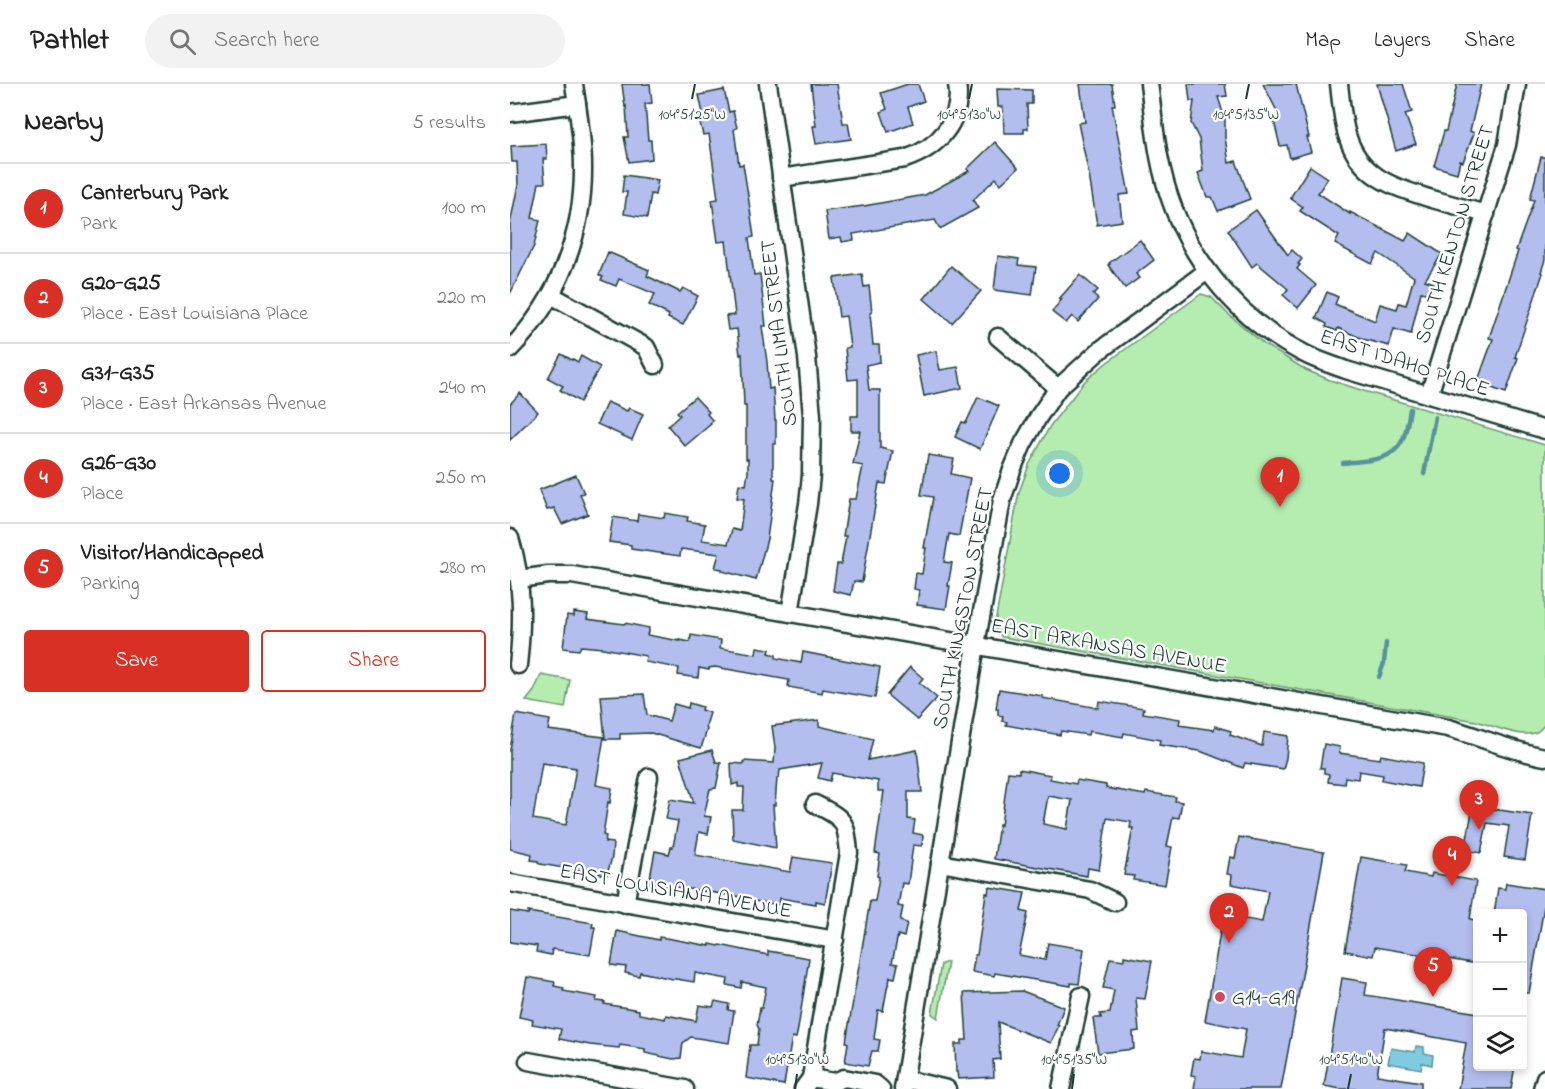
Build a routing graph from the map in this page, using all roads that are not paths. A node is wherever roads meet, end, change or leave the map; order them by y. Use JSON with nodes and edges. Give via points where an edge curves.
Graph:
{"nodes":[{"id":1,"x":574,"y":84,"type":"edge"},
{"id":2,"x":768,"y":84,"type":"edge"},
{"id":3,"x":957,"y":84,"type":"edge"},
{"id":4,"x":1149,"y":84,"type":"edge"},
{"id":5,"x":1339,"y":84,"type":"edge"},
{"id":6,"x":1517,"y":84,"type":"edge"},
{"id":7,"x":577,"y":104,"type":"junction"},
{"id":8,"x":510,"y":113,"type":"edge"},
{"id":9,"x":781,"y":178,"type":"junction"},
{"id":10,"x":1486,"y":214,"type":"junction"},
{"id":11,"x":1208,"y":272,"type":"junction"},
{"id":12,"x":550,"y":295,"type":"junction"},
{"id":13,"x":998,"y":337,"type":"dead end"},
{"id":14,"x":510,"y":349,"type":"edge"},
{"id":15,"x":655,"y":365,"type":"dead end"},
{"id":16,"x":1059,"y":388,"type":"junction"},
{"id":17,"x":1429,"y":395,"type":"junction"},
{"id":18,"x":1545,"y":430,"type":"edge"},
{"id":19,"x":510,"y":538,"type":"edge"},
{"id":20,"x":519,"y":579,"type":"junction"},
{"id":21,"x":790,"y":613,"type":"junction"},
{"id":22,"x":976,"y":645,"type":"junction"},
{"id":23,"x":518,"y":665,"type":"dead end"},
{"id":24,"x":1545,"y":757,"type":"edge"},
{"id":25,"x":649,"y":777,"type":"dead end"},
{"id":26,"x":815,"y":804,"type":"dead end"},
{"id":27,"x":940,"y":863,"type":"junction"},
{"id":28,"x":510,"y":883,"type":"edge"},
{"id":29,"x":1115,"y":902,"type":"dead end"},
{"id":30,"x":625,"y":904,"type":"junction"},
{"id":31,"x":835,"y":940,"type":"junction"},
{"id":32,"x":1081,"y":996,"type":"dead end"},
{"id":33,"x":528,"y":1061,"type":"dead end"},
{"id":34,"x":1545,"y":1078,"type":"edge"},
{"id":35,"x":807,"y":1084,"type":"edge"},
{"id":36,"x":904,"y":1084,"type":"edge"},
{"id":37,"x":837,"y":1086,"type":"edge"},
{"id":38,"x":685,"y":1089,"type":"edge"},
{"id":39,"x":881,"y":1089,"type":"edge"},
{"id":40,"x":947,"y":1089,"type":"edge"},
{"id":41,"x":1061,"y":1089,"type":"edge"},
{"id":42,"x":1542,"y":1089,"type":"edge"}],
"edges":[{"from":1,"to":7,"type":"street"},
{"from":2,"to":9,"type":"street","name":"SOUTH LIMA STREET"},
{"from":3,"to":9,"type":"street","via":[[957,107],[952,121],[933,146],[920,154]]},
{"from":4,"to":11,"type":"street","via":[[1161,169],[1169,196],[1179,223]]},
{"from":5,"to":10,"type":"street","via":[[1347,135],[1369,171],[1400,189]]},
{"from":6,"to":10,"type":"street","name":"SOUTH KENTON STREET","via":[[1507,145]]},
{"from":7,"to":8,"type":"street"},
{"from":7,"to":12,"type":"street","via":[[583,165],[579,219]]},
{"from":9,"to":21,"type":"street","name":"SOUTH LIMA STREET","via":[[812,416],[808,504]]},
{"from":10,"to":17,"type":"street","name":"SOUTH KENTON STREET"},
{"from":11,"to":16,"type":"street","name":"SOUTH KINGSTON STREET","via":[[1099,351]]},
{"from":11,"to":17,"type":"street","name":"EAST IDAHO PLACE","via":[[1260,325],[1308,355]]},
{"from":12,"to":14,"type":"street"},
{"from":12,"to":15,"type":"street","via":[[646,347]]},
{"from":13,"to":16,"type":"street"},
{"from":16,"to":22,"type":"street","name":"SOUTH KINGSTON STREET","via":[[1023,444],[1002,500]]},
{"from":17,"to":18,"type":"street","name":"EAST IDAHO PLACE"},
{"from":19,"to":20,"type":"street"},
{"from":20,"to":21,"type":"street","name":"EAST ARKANSAS AVENUE","via":[[572,575]]},
{"from":20,"to":23,"type":"street","via":[[522,622]]},
{"from":21,"to":22,"type":"street","name":"EAST ARKANSAS AVENUE"},
{"from":22,"to":24,"type":"street","name":"EAST ARKANSAS AVENUE","via":[[1448,728]]},
{"from":22,"to":27,"type":"street","name":"SOUTH KINGSTON STREET"},
{"from":25,"to":30,"type":"street"},
{"from":26,"to":31,"type":"street","via":[[840,817],[847,834],[849,853]]},
{"from":27,"to":29,"type":"street","via":[[1090,890]]},
{"from":27,"to":36,"type":"street","name":"SOUTH KINGSTON STREET"},
{"from":28,"to":30,"type":"street","name":"EAST LOUISIANA AVENUE"},
{"from":30,"to":31,"type":"street","name":"EAST LOUISIANA AVENUE"},
{"from":31,"to":35,"type":"street"},
{"from":32,"to":41,"type":"street"},
{"from":33,"to":38,"type":"street"},
{"from":34,"to":42,"type":"street"},
{"from":35,"to":37,"type":"street"},
{"from":36,"to":40,"type":"street"},
{"from":37,"to":39,"type":"street","via":[[844,1078],[875,1084]]}]}
